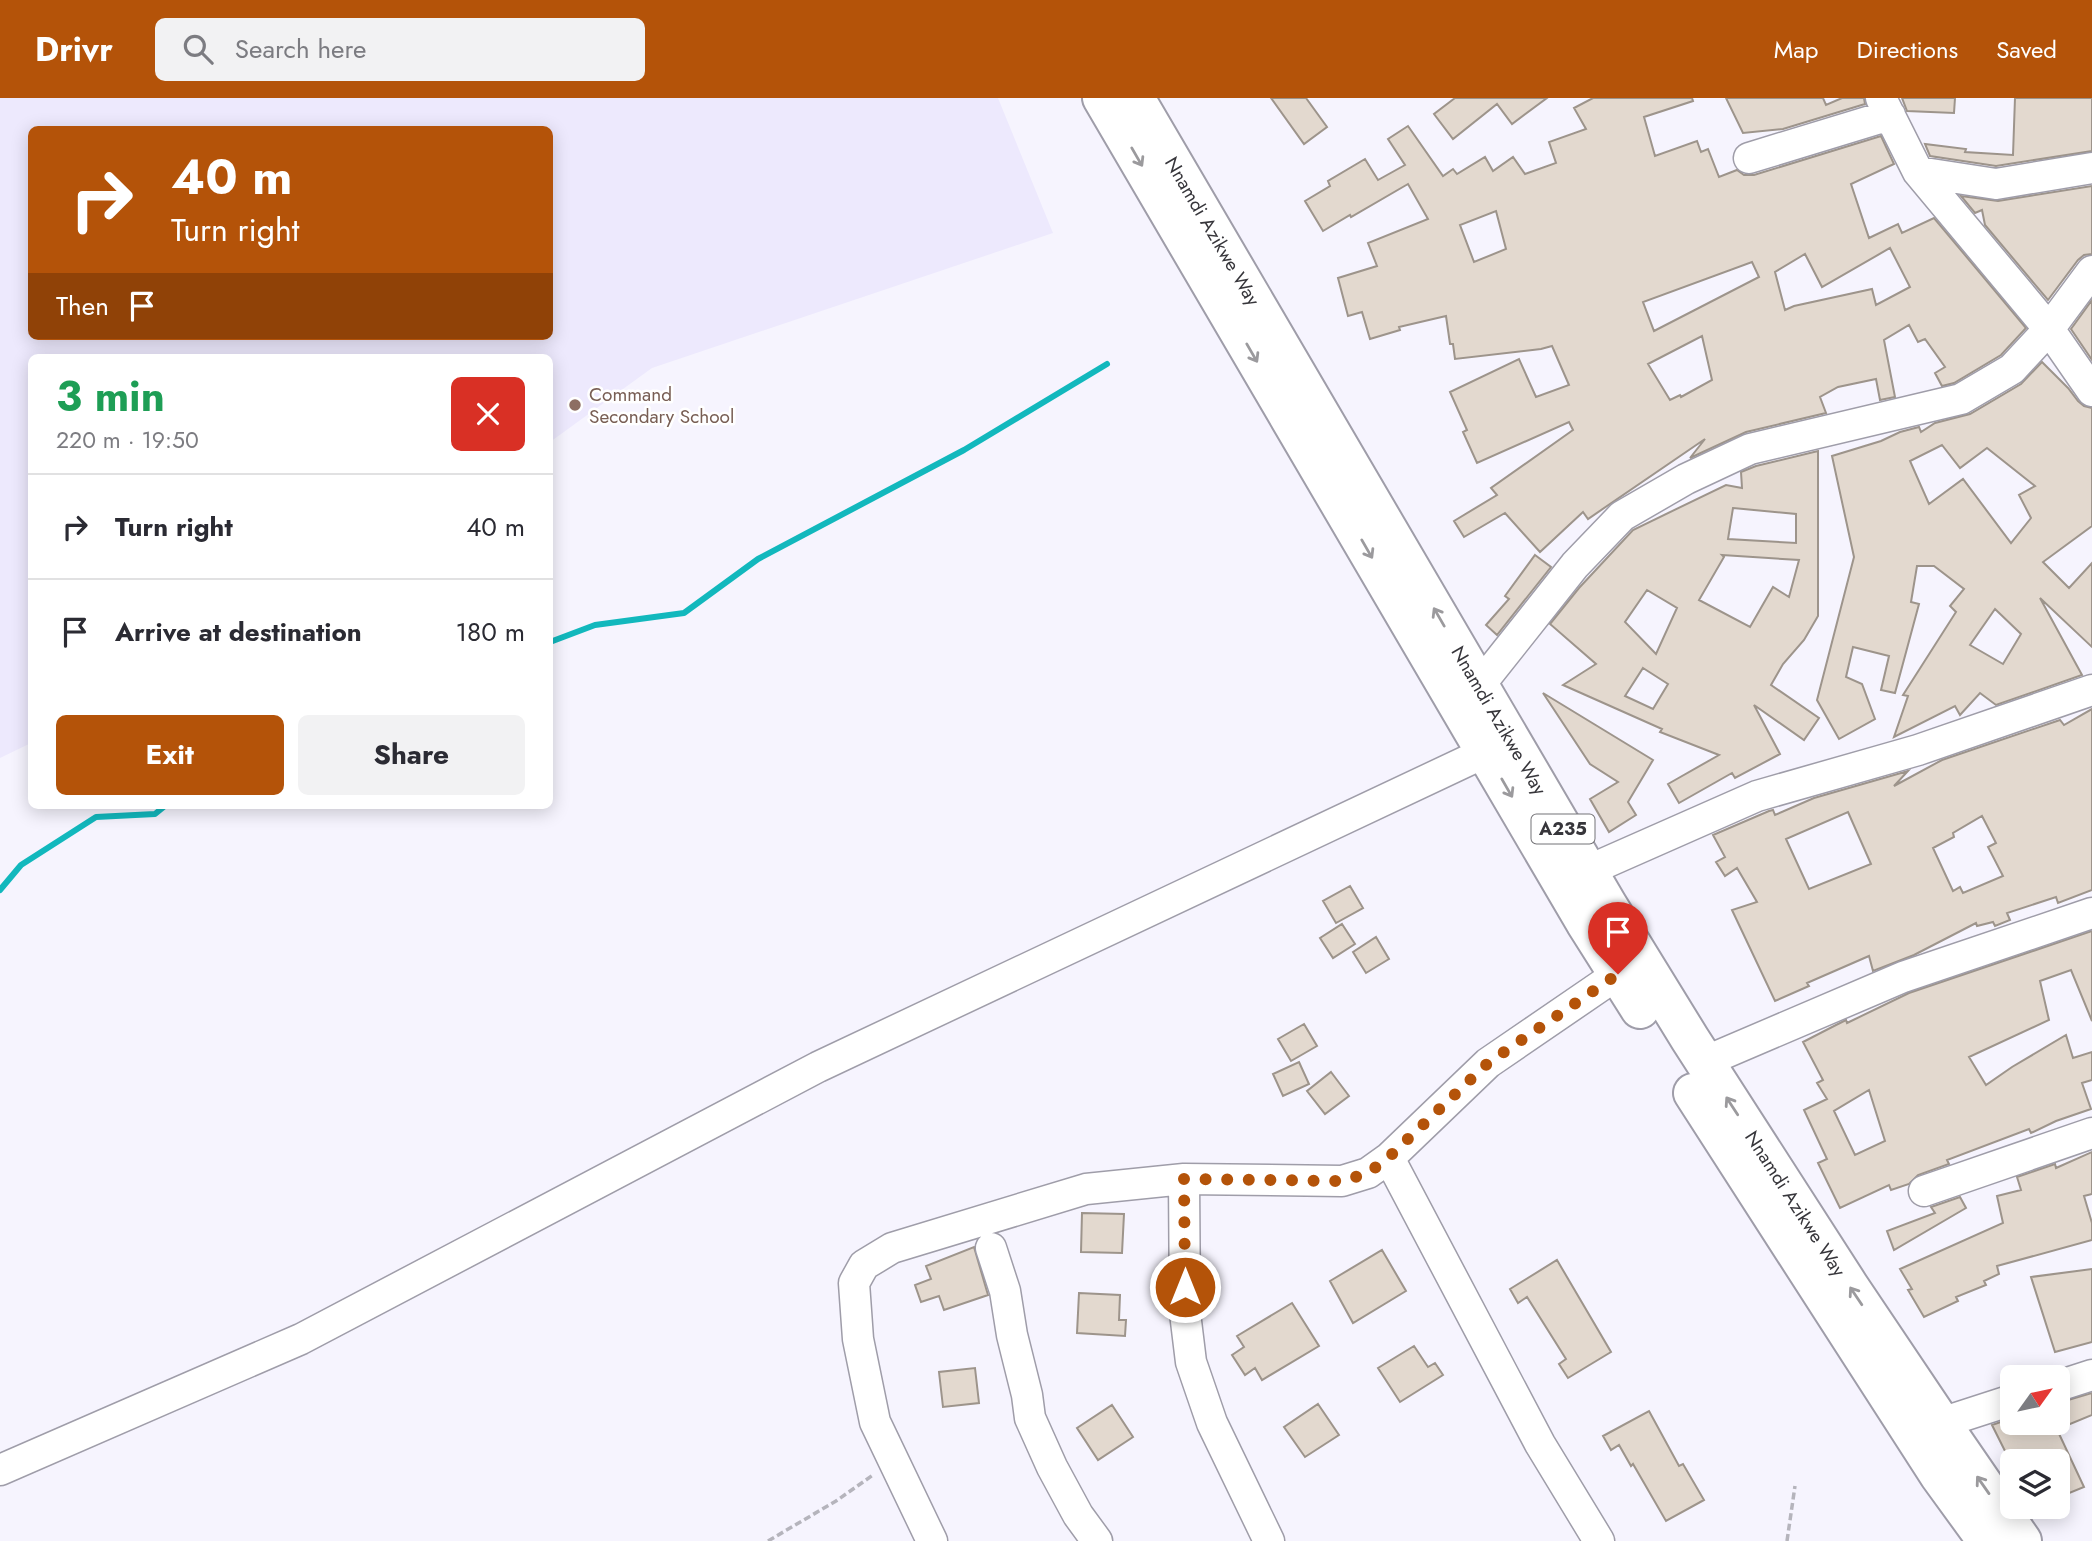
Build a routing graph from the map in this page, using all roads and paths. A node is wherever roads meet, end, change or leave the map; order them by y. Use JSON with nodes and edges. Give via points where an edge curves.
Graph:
{"nodes":[{"id":1,"x":1102,"y":98,"type":"edge"},
{"id":2,"x":1135,"y":98,"type":"edge"},
{"id":3,"x":1885,"y":107,"type":"edge"},
{"id":4,"x":1749,"y":158,"type":"dead end"},
{"id":5,"x":2092,"y":169,"type":"edge"},
{"id":6,"x":1918,"y":172,"type":"junction"},
{"id":7,"x":2092,"y":271,"type":"edge"},
{"id":8,"x":2049,"y":329,"type":"junction"},
{"id":9,"x":2092,"y":391,"type":"edge"},
{"id":10,"x":1479,"y":686,"type":"junction"},
{"id":11,"x":2092,"y":690,"type":"edge"},
{"id":12,"x":1486,"y":752,"type":"junction"},
{"id":13,"x":1587,"y":871,"type":"junction"},
{"id":14,"x":2092,"y":913,"type":"edge"},
{"id":15,"x":1618,"y":974,"type":"junction"},
{"id":16,"x":1704,"y":1062,"type":"junction"},
{"id":17,"x":2092,"y":1133,"type":"edge"},
{"id":18,"x":1389,"y":1157,"type":"junction"},
{"id":19,"x":1184,"y":1179,"type":"junction"},
{"id":20,"x":1924,"y":1191,"type":"dead end"},
{"id":21,"x":991,"y":1248,"type":"dead end"},
{"id":22,"x":2092,"y":1375,"type":"edge"},
{"id":23,"x":2070,"y":1382,"type":"edge"},
{"id":24,"x":2000,"y":1404,"type":"edge"},
{"id":25,"x":1941,"y":1423,"type":"junction"},
{"id":26,"x":895,"y":1460,"type":"junction"},
{"id":27,"x":0,"y":1470,"type":"edge"},
{"id":28,"x":1795,"y":1486,"type":"dead end"},
{"id":29,"x":768,"y":1541,"type":"edge"},
{"id":30,"x":932,"y":1541,"type":"edge"},
{"id":31,"x":1097,"y":1541,"type":"edge"},
{"id":32,"x":1269,"y":1541,"type":"edge"},
{"id":33,"x":1599,"y":1541,"type":"edge"},
{"id":34,"x":1787,"y":1541,"type":"edge"},
{"id":35,"x":1987,"y":1541,"type":"edge"},
{"id":36,"x":2022,"y":1541,"type":"edge"}],
"edges":[{"from":1,"to":12,"type":"highway","name":"Nnamdi Azikwe Way","number":"A235","one_way":true},
{"from":10,"to":2,"type":"highway","name":"Nnamdi Azikwe Way","number":"A235","one_way":true},
{"from":3,"to":4,"type":"street"},
{"from":3,"to":6,"type":"street"},
{"from":5,"to":6,"type":"street","via":[[1996,184]]},
{"from":6,"to":8,"type":"street"},
{"from":7,"to":8,"type":"street"},
{"from":8,"to":9,"type":"street"},
{"from":8,"to":10,"type":"street","via":[[2012,369],[1961,399],[1751,449],[1622,516],[1575,565]]},
{"from":10,"to":13,"type":"highway","name":"Nnamdi Azikwe Way","number":"A235"},
{"from":11,"to":13,"type":"street","via":[[1918,750],[1757,796]]},
{"from":12,"to":15,"type":"highway","name":"Nnamdi Azikwe Way","number":"A235","one_way":true},
{"from":12,"to":27,"type":"street","via":[[818,1067],[301,1339]]},
{"from":13,"to":16,"type":"highway","name":"Nnamdi Azikwe Way","number":"A235"},
{"from":14,"to":16,"type":"street","via":[[1903,977]]},
{"from":15,"to":18,"type":"street","via":[[1488,1063]]},
{"from":15,"to":35,"type":"highway","name":"Nnamdi Azikwe Way","number":"A235","via":[[1939,1475]]},
{"from":25,"to":16,"type":"highway","name":"Nnamdi Azikwe Way","number":"A235","one_way":true},
{"from":17,"to":20,"type":"street"},
{"from":18,"to":19,"type":"street","via":[[1368,1173],[1342,1181]]},
{"from":18,"to":33,"type":"street","via":[[1540,1444]]},
{"from":19,"to":26,"type":"street","via":[[1086,1189],[892,1248],[864,1265],[854,1283],[858,1339],[875,1422]]},
{"from":19,"to":32,"type":"street","via":[[1185,1313],[1191,1363],[1212,1423]]},
{"from":21,"to":31,"type":"street","via":[[1005,1291],[1030,1418],[1052,1468]]},
{"from":22,"to":23,"type":"street"},
{"from":24,"to":25,"type":"street"},
{"from":36,"to":25,"type":"highway","name":"Nnamdi Azikwe Way","number":"A235","one_way":true},
{"from":26,"to":29,"type":"path"},
{"from":26,"to":30,"type":"street"},
{"from":28,"to":34,"type":"path"}]}
